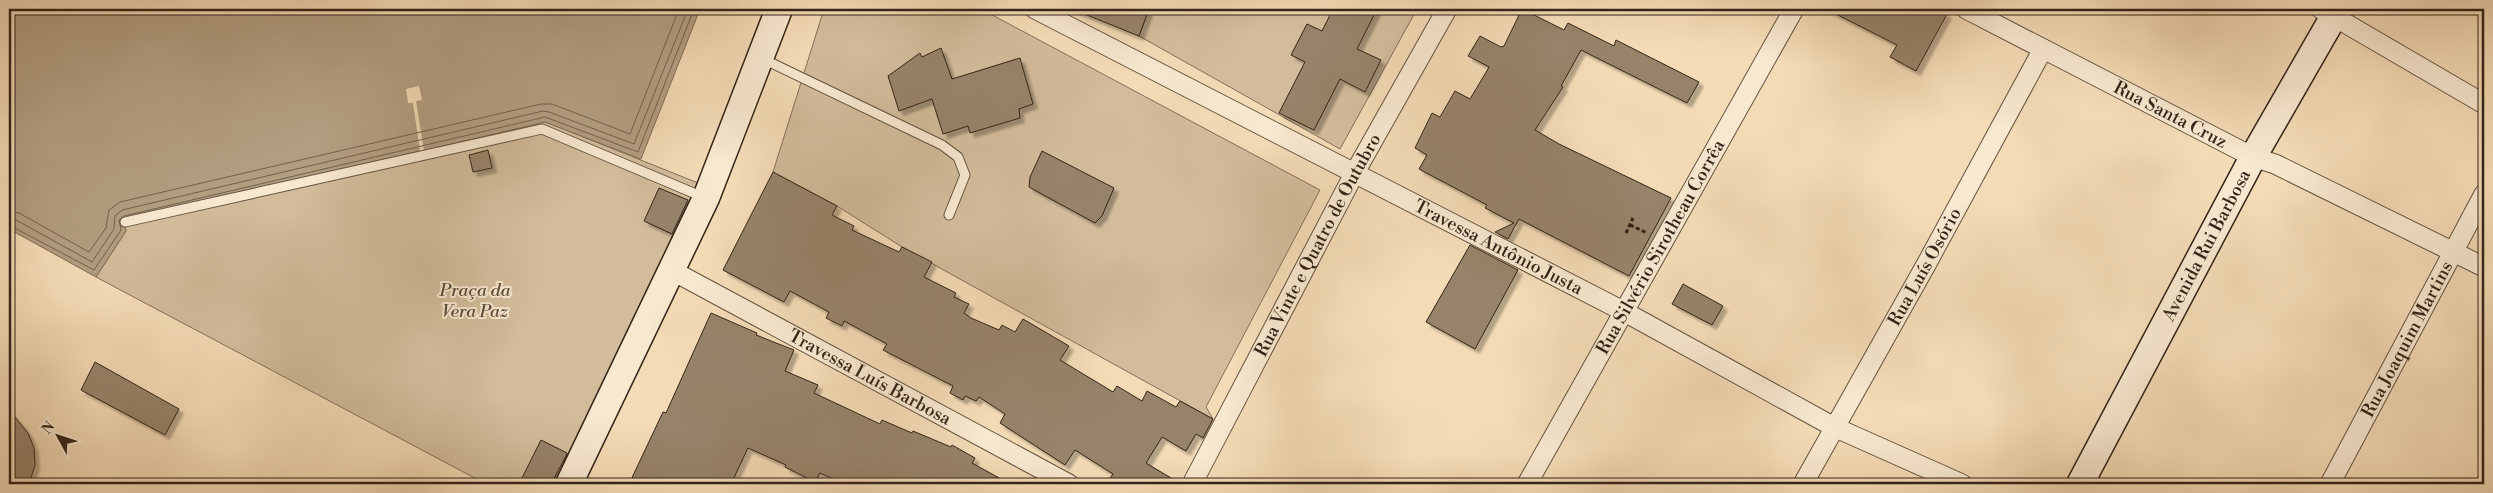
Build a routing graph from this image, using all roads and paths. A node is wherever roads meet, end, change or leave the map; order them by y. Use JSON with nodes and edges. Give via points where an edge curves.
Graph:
{"nodes":[{"id":1,"x":779,"y":9,"type":"edge"},
{"id":2,"x":1035,"y":9,"type":"edge"},
{"id":3,"x":1448,"y":9,"type":"edge"},
{"id":4,"x":1794,"y":9,"type":"edge"},
{"id":5,"x":1966,"y":9,"type":"edge"},
{"id":6,"x":2331,"y":11,"type":"edge"},
{"id":7,"x":2043,"y":49,"type":"junction"},
{"id":8,"x":760,"y":58,"type":"junction"},
{"id":9,"x":2484,"y":104,"type":"edge"},
{"id":10,"x":2253,"y":156,"type":"junction"},
{"id":11,"x":1354,"y":174,"type":"junction"},
{"id":12,"x":2484,"y":194,"type":"edge"},
{"id":13,"x":710,"y":200,"type":"junction"},
{"id":14,"x":949,"y":215,"type":"dead end"},
{"id":15,"x":1633,"y":218,"type":"dead end"},
{"id":16,"x":124,"y":222,"type":"dead end"},
{"id":17,"x":1630,"y":225,"type":"junction"},
{"id":18,"x":1626,"y":233,"type":"dead end"},
{"id":19,"x":1652,"y":236,"type":"dead end"},
{"id":20,"x":2455,"y":252,"type":"junction"},
{"id":21,"x":2484,"y":267,"type":"edge"},
{"id":22,"x":671,"y":270,"type":"junction"},
{"id":23,"x":1623,"y":311,"type":"junction"},
{"id":24,"x":1834,"y":427,"type":"junction"},
{"id":25,"x":569,"y":484,"type":"edge"},
{"id":26,"x":1069,"y":484,"type":"edge"},
{"id":27,"x":1192,"y":484,"type":"edge"},
{"id":28,"x":1527,"y":484,"type":"edge"},
{"id":29,"x":1803,"y":484,"type":"edge"},
{"id":30,"x":1962,"y":484,"type":"edge"},
{"id":31,"x":2080,"y":484,"type":"edge"},
{"id":32,"x":2330,"y":484,"type":"edge"}],
"edges":[{"from":1,"to":8,"type":"street"},
{"from":2,"to":11,"type":"street","name":"Travessa Antônio Justa"},
{"from":3,"to":11,"type":"street","name":"Rua Vinte e Quatro de Outubro"},
{"from":4,"to":23,"type":"street","name":"Rua Silvério Sirotheau Corrêa"},
{"from":5,"to":7,"type":"street","name":"Rua Santa Cruz"},
{"from":6,"to":9,"type":"street"},
{"from":6,"to":10,"type":"street","name":"Avenida Rui Barbosa"},
{"from":7,"to":10,"type":"street","name":"Rua Santa Cruz"},
{"from":7,"to":24,"type":"street","name":"Rua Luís Osório"},
{"from":8,"to":13,"type":"street"},
{"from":8,"to":14,"type":"lane","via":[[942,145],[958,157],[965,175]]},
{"from":10,"to":20,"type":"street","name":"Rua Santa Cruz"},
{"from":10,"to":31,"type":"street","name":"Avenida Rui Barbosa"},
{"from":11,"to":23,"type":"street","name":"Travessa Antônio Justa"},
{"from":11,"to":27,"type":"street","name":"Rua Vinte e Quatro de Outubro"},
{"from":12,"to":20,"type":"street","name":"Rua Joaquim Martins"},
{"from":13,"to":16,"type":"lane","via":[[542,129]]},
{"from":13,"to":22,"type":"street"},
{"from":15,"to":17,"type":"path"},
{"from":17,"to":18,"type":"path"},
{"from":17,"to":19,"type":"path"},
{"from":20,"to":21,"type":"street","name":"Rua Santa Cruz"},
{"from":20,"to":32,"type":"street","name":"Rua Joaquim Martins"},
{"from":22,"to":25,"type":"street"},
{"from":22,"to":26,"type":"street","name":"Travessa Luís Barbosa"},
{"from":23,"to":24,"type":"street","name":"Travessa Antônio Justa"},
{"from":23,"to":28,"type":"street","name":"Rua Silvério Sirotheau Corrêa"},
{"from":24,"to":29,"type":"street","name":"Rua Luís Osório"},
{"from":24,"to":30,"type":"street","name":"Travessa Antônio Justa"}]}
